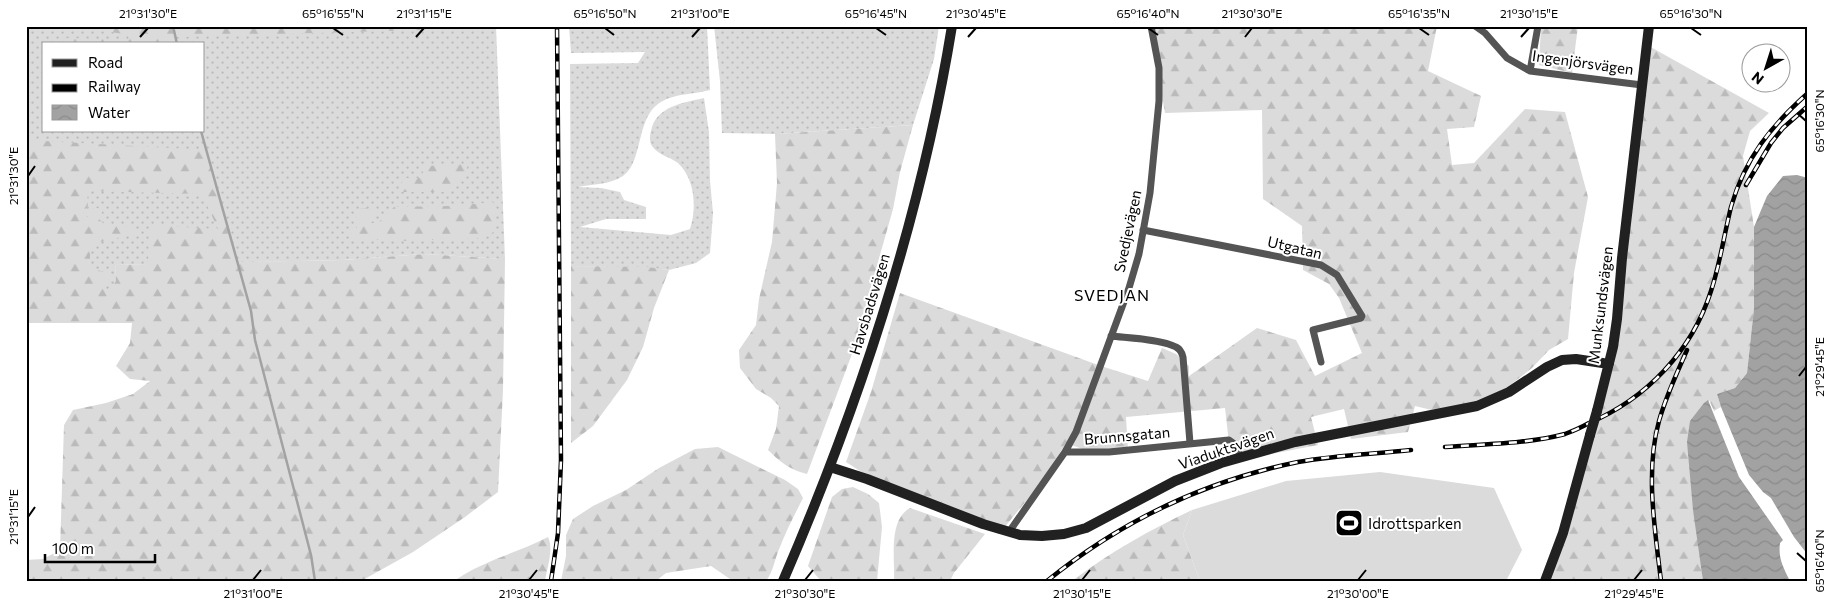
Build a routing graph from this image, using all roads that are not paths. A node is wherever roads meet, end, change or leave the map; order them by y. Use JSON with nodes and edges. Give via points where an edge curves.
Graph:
{"nodes":[{"id":1,"x":952,"y":26,"type":"edge"},
{"id":2,"x":1151,"y":26,"type":"edge"},
{"id":3,"x":1475,"y":26,"type":"edge"},
{"id":4,"x":1538,"y":26,"type":"edge"},
{"id":5,"x":1649,"y":26,"type":"edge"},
{"id":6,"x":1530,"y":71,"type":"junction"},
{"id":7,"x":1642,"y":85,"type":"junction"},
{"id":8,"x":1143,"y":230,"type":"junction"},
{"id":9,"x":1111,"y":336,"type":"junction"},
{"id":10,"x":1321,"y":362,"type":"dead end"},
{"id":11,"x":1609,"y":364,"type":"junction"},
{"id":12,"x":1190,"y":444,"type":"junction"},
{"id":13,"x":1065,"y":452,"type":"junction"},
{"id":14,"x":1240,"y":456,"type":"junction"},
{"id":15,"x":830,"y":467,"type":"junction"},
{"id":16,"x":1009,"y":532,"type":"junction"},
{"id":17,"x":784,"y":581,"type":"edge"},
{"id":18,"x":1545,"y":581,"type":"edge"}],
"edges":[{"from":1,"to":15,"type":"street","name":"Havsbadsvägen","via":[[926,156],[896,270]]},
{"from":2,"to":8,"type":"street","name":"Svedjevägen","via":[[1160,68],[1159,100]]},
{"from":3,"to":6,"type":"street","name":"Ingenjörsvägen","via":[[1507,58]]},
{"from":4,"to":6,"type":"street"},
{"from":5,"to":7,"type":"street","name":"Munksundsvägen"},
{"from":6,"to":7,"type":"street","name":"Ingenjörsvägen"},
{"from":7,"to":11,"type":"street","name":"Munksundsvägen","via":[[1617,319]]},
{"from":8,"to":9,"type":"street","name":"Svedjevägen","via":[[1129,288]]},
{"from":8,"to":10,"type":"street","name":"Utgatan","via":[[1298,260],[1331,270],[1344,284],[1362,316],[1313,330]]},
{"from":9,"to":12,"type":"street","name":"Brunnsgatan","via":[[1164,344],[1182,352]]},
{"from":9,"to":13,"type":"street","name":"Svedjevägen","via":[[1076,432]]},
{"from":11,"to":14,"type":"street","name":"Viaduktsvägen","via":[[1570,359],[1558,361],[1509,392],[1477,406],[1313,438]]},
{"from":11,"to":18,"type":"street","name":"Munksundsvägen","bridge":true,"via":[[1563,533]]},
{"from":12,"to":13,"type":"street","name":"Brunnsgatan","via":[[1109,452]]},
{"from":12,"to":14,"type":"street","name":"Brunnsgatan","via":[[1229,440],[1236,445]]},
{"from":13,"to":16,"type":"street","name":"Svedjevägen"},
{"from":14,"to":16,"type":"street","name":"Viaduktsvägen","via":[[1175,481],[1086,528],[1042,536]]},
{"from":15,"to":16,"type":"street","name":"Viaduktsvägen"},
{"from":15,"to":17,"type":"street","name":"Havsbadsvägen"}]}
